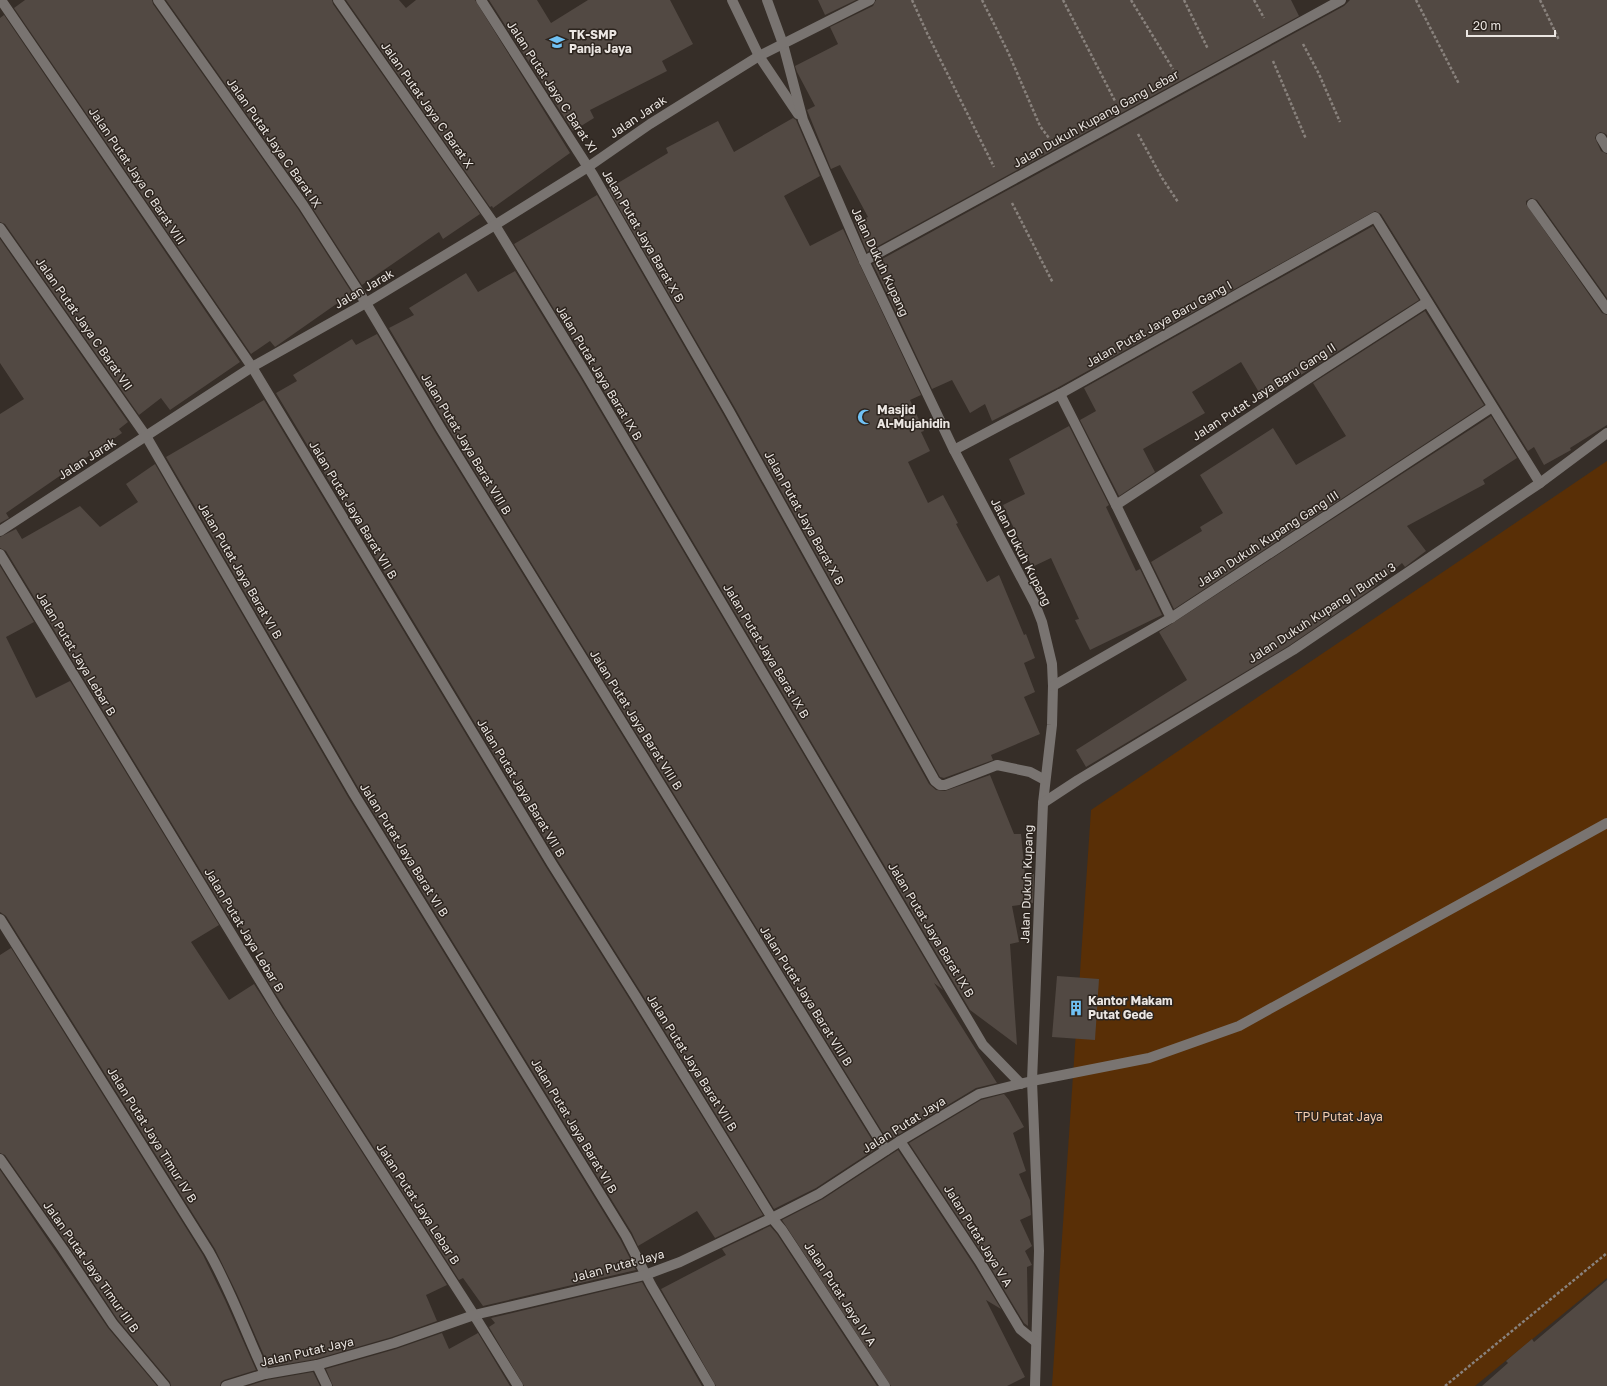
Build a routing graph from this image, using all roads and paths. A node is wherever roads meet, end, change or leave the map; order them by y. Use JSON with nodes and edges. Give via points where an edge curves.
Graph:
{"nodes":[{"id":1,"x":1,"y":0,"type":"edge"},
{"id":2,"x":158,"y":0,"type":"edge"},
{"id":3,"x":338,"y":0,"type":"edge"},
{"id":4,"x":481,"y":0,"type":"edge"},
{"id":5,"x":732,"y":0,"type":"edge"},
{"id":6,"x":768,"y":0,"type":"edge"},
{"id":7,"x":870,"y":0,"type":"edge"},
{"id":8,"x":912,"y":0,"type":"edge"},
{"id":9,"x":982,"y":0,"type":"edge"},
{"id":10,"x":1062,"y":0,"type":"edge"},
{"id":11,"x":1131,"y":0,"type":"edge"},
{"id":12,"x":1184,"y":0,"type":"edge"},
{"id":13,"x":1341,"y":0,"type":"edge"},
{"id":14,"x":1416,"y":0,"type":"edge"},
{"id":15,"x":1540,"y":0,"type":"edge"},
{"id":16,"x":1294,"y":26,"type":"junction"},
{"id":17,"x":1559,"y":40,"type":"dead end"},
{"id":18,"x":1264,"y":42,"type":"junction"},
{"id":19,"x":783,"y":44,"type":"junction"},
{"id":20,"x":759,"y":56,"type":"junction"},
{"id":21,"x":1219,"y":67,"type":"junction"},
{"id":22,"x":1459,"y":84,"type":"dead end"},
{"id":23,"x":1183,"y":87,"type":"junction"},
{"id":24,"x":1127,"y":118,"type":"junction"},
{"id":25,"x":803,"y":120,"type":"junction"},
{"id":26,"x":1340,"y":122,"type":"dead end"},
{"id":27,"x":1601,"y":138,"type":"dead end"},
{"id":28,"x":1306,"y":140,"type":"dead end"},
{"id":29,"x":1607,"y":148,"type":"edge"},
{"id":30,"x":1061,"y":154,"type":"junction"},
{"id":31,"x":588,"y":167,"type":"junction"},
{"id":32,"x":1003,"y":185,"type":"junction"},
{"id":33,"x":1178,"y":202,"type":"dead end"},
{"id":34,"x":1532,"y":204,"type":"dead end"},
{"id":35,"x":495,"y":225,"type":"junction"},
{"id":36,"x":0,"y":228,"type":"edge"},
{"id":37,"x":864,"y":261,"type":"junction"},
{"id":38,"x":1053,"y":283,"type":"dead end"},
{"id":39,"x":1427,"y":302,"type":"junction"},
{"id":40,"x":366,"y":303,"type":"junction"},
{"id":41,"x":1607,"y":309,"type":"edge"},
{"id":42,"x":252,"y":367,"type":"junction"},
{"id":43,"x":1060,"y":394,"type":"junction"},
{"id":44,"x":1492,"y":407,"type":"junction"},
{"id":45,"x":1607,"y":433,"type":"edge"},
{"id":46,"x":146,"y":436,"type":"junction"},
{"id":47,"x":954,"y":450,"type":"junction"},
{"id":48,"x":1540,"y":483,"type":"junction"},
{"id":49,"x":1116,"y":505,"type":"junction"},
{"id":50,"x":0,"y":531,"type":"edge"},
{"id":51,"x":0,"y":554,"type":"edge"},
{"id":52,"x":1172,"y":618,"type":"junction"},
{"id":53,"x":1054,"y":686,"type":"junction"},
{"id":54,"x":1045,"y":780,"type":"junction"},
{"id":55,"x":1043,"y":803,"type":"junction"},
{"id":56,"x":1607,"y":823,"type":"edge"},
{"id":57,"x":0,"y":919,"type":"edge"},
{"id":58,"x":1032,"y":1081,"type":"junction"},
{"id":59,"x":1021,"y":1084,"type":"junction"},
{"id":60,"x":900,"y":1141,"type":"junction"},
{"id":61,"x":886,"y":1150,"type":"junction"},
{"id":62,"x":0,"y":1159,"type":"edge"},
{"id":63,"x":772,"y":1218,"type":"junction"},
{"id":64,"x":1607,"y":1253,"type":"edge"},
{"id":65,"x":645,"y":1275,"type":"junction"},
{"id":66,"x":474,"y":1315,"type":"junction"},
{"id":67,"x":1036,"y":1342,"type":"junction"},
{"id":68,"x":318,"y":1365,"type":"junction"},
{"id":69,"x":265,"y":1374,"type":"junction"},
{"id":70,"x":165,"y":1386,"type":"edge"},
{"id":71,"x":226,"y":1386,"type":"edge"},
{"id":72,"x":327,"y":1386,"type":"edge"},
{"id":73,"x":518,"y":1386,"type":"edge"},
{"id":74,"x":710,"y":1386,"type":"edge"},
{"id":75,"x":885,"y":1386,"type":"edge"},
{"id":76,"x":1035,"y":1386,"type":"edge"},
{"id":77,"x":1445,"y":1386,"type":"edge"}],
"edges":[{"from":1,"to":42,"type":"street","name":"Jalan Putat Jaya C Barat VIII"},
{"from":2,"to":40,"type":"street","name":"Jalan Putat Jaya C Barat IX","via":[[303,205]]},
{"from":3,"to":35,"type":"street","name":"Jalan Putat Jaya C Barat X"},
{"from":4,"to":31,"type":"street","name":"Jalan Putat Jaya C Barat XI"},
{"from":5,"to":20,"type":"street","name":"Jalan Dukuh Kupang"},
{"from":6,"to":19,"type":"street","name":"Jalan Dukuh Kupang"},
{"from":7,"to":19,"type":"street","name":"Jalan Jarak"},
{"from":8,"to":32,"type":"path"},
{"from":9,"to":30,"type":"path","via":[[1040,126]]},
{"from":10,"to":24,"type":"path"},
{"from":11,"to":23,"type":"path"},
{"from":12,"to":21,"type":"path","via":[[1202,39]]},
{"from":13,"to":16,"type":"street","name":"Jalan Dukuh Kupang Gang Lebar"},
{"from":14,"to":22,"type":"path"},
{"from":15,"to":17,"type":"path"},
{"from":16,"to":18,"type":"street","name":"Jalan Dukuh Kupang Gang Lebar"},
{"from":16,"to":26,"type":"path"},
{"from":18,"to":21,"type":"street","name":"Jalan Dukuh Kupang Gang Lebar"},
{"from":18,"to":28,"type":"path"},
{"from":19,"to":20,"type":"street","name":"Jalan Jarak"},
{"from":19,"to":25,"type":"street","name":"Jalan Dukuh Kupang"},
{"from":20,"to":25,"type":"street","name":"Jalan Dukuh Kupang"},
{"from":20,"to":31,"type":"street","name":"Jalan Jarak","via":[[650,124]]},
{"from":21,"to":23,"type":"street","name":"Jalan Dukuh Kupang Gang Lebar"},
{"from":23,"to":24,"type":"street","name":"Jalan Dukuh Kupang Gang Lebar"},
{"from":24,"to":30,"type":"street","name":"Jalan Dukuh Kupang Gang Lebar"},
{"from":24,"to":33,"type":"path"},
{"from":25,"to":37,"type":"street","name":"Jalan Dukuh Kupang"},
{"from":27,"to":29,"type":"street"},
{"from":30,"to":32,"type":"street","name":"Jalan Dukuh Kupang Gang Lebar"},
{"from":31,"to":35,"type":"street","name":"Jalan Jarak"},
{"from":31,"to":54,"type":"street","name":"Jalan Putat Jaya Barat X B","via":[[729,410],[936,781],[940,785],[946,785],[997,765],[1030,772]]},
{"from":32,"to":37,"type":"street","name":"Jalan Dukuh Kupang Gang Lebar"},
{"from":32,"to":38,"type":"path"},
{"from":34,"to":41,"type":"street"},
{"from":35,"to":40,"type":"street","name":"Jalan Jarak"},
{"from":35,"to":59,"type":"street","name":"Jalan Putat Jaya Barat IX B","via":[[983,1045]]},
{"from":36,"to":46,"type":"street","name":"Jalan Putat Jaya C Barat VII"},
{"from":37,"to":47,"type":"street","name":"Jalan Dukuh Kupang"},
{"from":39,"to":43,"type":"street","name":"Jalan Putat Jaya Baru Gang I","via":[[1375,217]]},
{"from":39,"to":44,"type":"street"},
{"from":39,"to":49,"type":"street","name":"Jalan Putat Jaya Baru Gang II"},
{"from":40,"to":42,"type":"street","name":"Jalan Jarak"},
{"from":40,"to":61,"type":"street","name":"Jalan Putat Jaya Barat VIII B","via":[[441,429]]},
{"from":42,"to":46,"type":"street","name":"Jalan Jarak"},
{"from":42,"to":63,"type":"street","name":"Jalan Putat Jaya Barat VII B","via":[[552,864]]},
{"from":43,"to":47,"type":"street","name":"Jalan Putat Jaya Baru Gang I"},
{"from":43,"to":49,"type":"street"},
{"from":44,"to":48,"type":"street"},
{"from":44,"to":52,"type":"street","name":"Jalan Dukuh Kupang Gang III"},
{"from":45,"to":48,"type":"street","name":"Jalan Dukuh Kupang I Buntu 3"},
{"from":46,"to":50,"type":"street","name":"Jalan Jarak"},
{"from":46,"to":65,"type":"street","name":"Jalan Putat Jaya Barat VI B","via":[[354,794],[626,1236]]},
{"from":47,"to":53,"type":"street","name":"Jalan Dukuh Kupang","via":[[1042,622],[1052,664]]},
{"from":48,"to":55,"type":"street","name":"Jalan Dukuh Kupang I Buntu 3","via":[[1293,650]]},
{"from":49,"to":52,"type":"street"},
{"from":51,"to":66,"type":"street","name":"Jalan Putat Jaya Lebar B","via":[[279,1012]]},
{"from":52,"to":53,"type":"street","name":"Jalan Dukuh Kupang Gang III"},
{"from":53,"to":54,"type":"street","name":"Jalan Dukuh Kupang"},
{"from":54,"to":55,"type":"street","name":"Jalan Dukuh Kupang"},
{"from":55,"to":58,"type":"street","name":"Jalan Dukuh Kupang"},
{"from":56,"to":58,"type":"street","name":"Jalan Putat Jaya","via":[[1239,1026],[1149,1058]]},
{"from":57,"to":69,"type":"street","name":"Jalan Putat Jaya Timur IV B","via":[[209,1252]]},
{"from":58,"to":59,"type":"street","name":"Jalan Putat Jaya"},
{"from":58,"to":67,"type":"street","name":"Jalan Dukuh Kupang","via":[[1039,1250]]},
{"from":59,"to":60,"type":"street","name":"Jalan Putat Jaya","via":[[979,1094]]},
{"from":60,"to":61,"type":"street","name":"Jalan Putat Jaya"},
{"from":60,"to":67,"type":"street","name":"Jalan Putat Jaya V A","via":[[980,1262],[1020,1329]]},
{"from":61,"to":63,"type":"street","name":"Jalan Putat Jaya","via":[[820,1194]]},
{"from":62,"to":70,"type":"street","name":"Jalan Putat Jaya Timur III B","via":[[113,1324]]},
{"from":63,"to":65,"type":"street","name":"Jalan Putat Jaya","via":[[680,1262]]},
{"from":63,"to":75,"type":"street","name":"Jalan Putat Jaya IV A"},
{"from":64,"to":77,"type":"path"},
{"from":65,"to":66,"type":"street","name":"Jalan Putat Jaya"},
{"from":65,"to":74,"type":"street","name":"Jalan Putat Jaya Barat VI B"},
{"from":66,"to":68,"type":"street","name":"Jalan Putat Jaya","via":[[394,1343]]},
{"from":66,"to":73,"type":"street","name":"Jalan Putat Jaya Lebar B"},
{"from":67,"to":76,"type":"street","name":"Jalan Dukuh Kupang"},
{"from":68,"to":69,"type":"street","name":"Jalan Putat Jaya"},
{"from":68,"to":72,"type":"street"},
{"from":69,"to":71,"type":"street","name":"Jalan Putat Jaya"}]}
